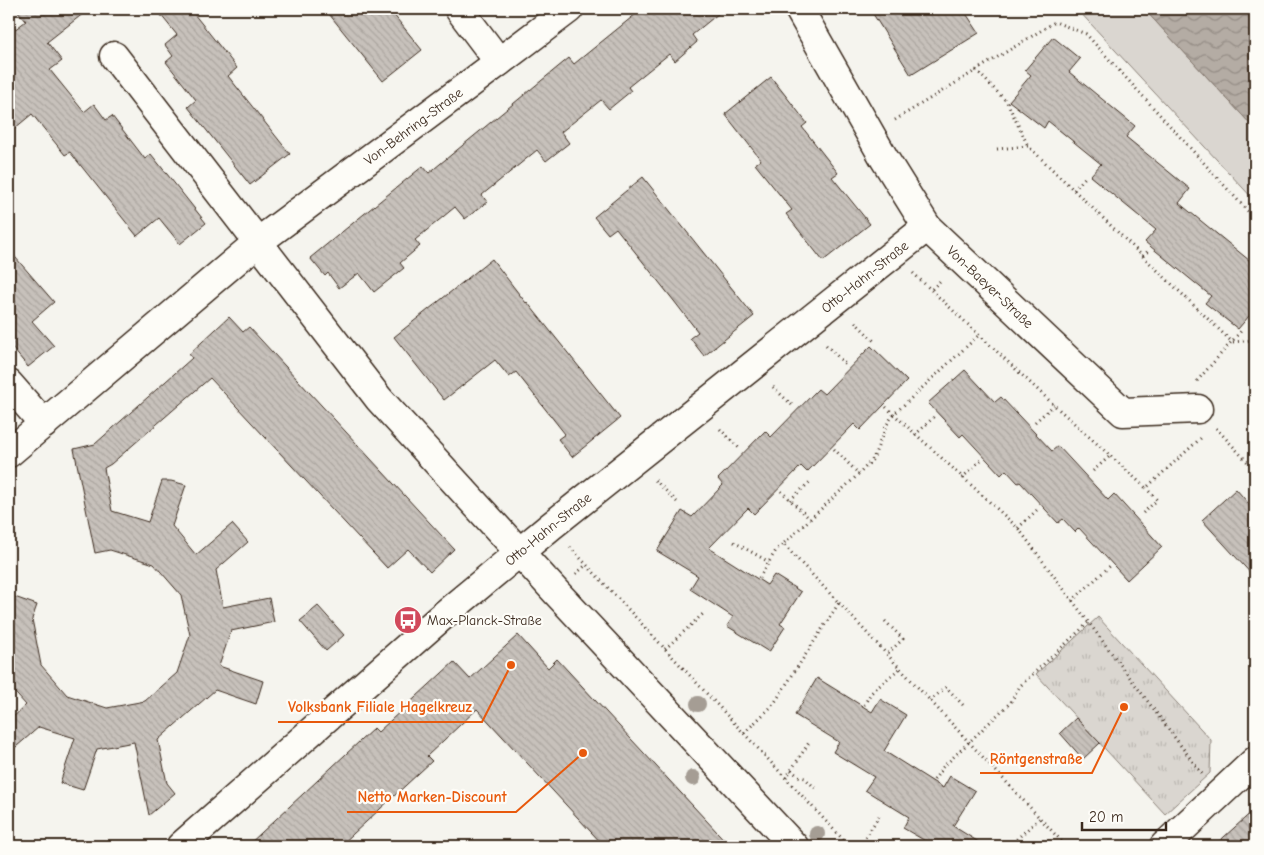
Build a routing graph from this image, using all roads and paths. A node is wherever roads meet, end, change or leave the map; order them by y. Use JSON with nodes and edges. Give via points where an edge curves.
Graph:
{"nodes":[{"id":1,"x":459,"y":9,"type":"edge"},
{"id":2,"x":569,"y":9,"type":"edge"},
{"id":3,"x":799,"y":9,"type":"edge"},
{"id":4,"x":114,"y":56,"type":"dead end"},
{"id":5,"x":499,"y":62,"type":"junction"},
{"id":6,"x":976,"y":70,"type":"junction"},
{"id":7,"x":871,"y":135,"type":"junction"},
{"id":8,"x":1028,"y":146,"type":"junction"},
{"id":9,"x":997,"y":149,"type":"dead end"},
{"id":10,"x":1087,"y":175,"type":"dead end"},
{"id":11,"x":1074,"y":190,"type":"junction"},
{"id":12,"x":1255,"y":219,"type":"edge"},
{"id":13,"x":927,"y":228,"type":"junction"},
{"id":14,"x":258,"y":242,"type":"junction"},
{"id":15,"x":1150,"y":249,"type":"dead end"},
{"id":16,"x":893,"y":254,"type":"junction"},
{"id":17,"x":1143,"y":256,"type":"junction"},
{"id":18,"x":855,"y":322,"type":"dead end"},
{"id":19,"x":1241,"y":331,"type":"dead end"},
{"id":20,"x":980,"y":334,"type":"junction"},
{"id":21,"x":1255,"y":338,"type":"edge"},
{"id":22,"x":875,"y":342,"type":"dead end"},
{"id":23,"x":1232,"y":342,"type":"junction"},
{"id":24,"x":826,"y":345,"type":"dead end"},
{"id":25,"x":847,"y":366,"type":"dead end"},
{"id":26,"x":9,"y":384,"type":"edge"},
{"id":27,"x":773,"y":387,"type":"dead end"},
{"id":28,"x":1054,"y":405,"type":"junction"},
{"id":29,"x":794,"y":407,"type":"dead end"},
{"id":30,"x":886,"y":407,"type":"dead end"},
{"id":31,"x":893,"y":415,"type":"junction"},
{"id":32,"x":936,"y":415,"type":"dead end"},
{"id":33,"x":1206,"y":418,"type":"junction"},
{"id":34,"x":1035,"y":422,"type":"dead end"},
{"id":35,"x":44,"y":424,"type":"junction"},
{"id":36,"x":720,"y":429,"type":"dead end"},
{"id":37,"x":915,"y":435,"type":"junction"},
{"id":38,"x":834,"y":449,"type":"dead end"},
{"id":39,"x":741,"y":450,"type":"dead end"},
{"id":40,"x":9,"y":453,"type":"edge"},
{"id":41,"x":1110,"y":456,"type":"junction"},
{"id":42,"x":982,"y":459,"type":"dead end"},
{"id":43,"x":1255,"y":470,"type":"edge"},
{"id":44,"x":1092,"y":471,"type":"dead end"},
{"id":45,"x":859,"y":474,"type":"junction"},
{"id":46,"x":962,"y":478,"type":"junction"},
{"id":47,"x":655,"y":480,"type":"dead end"},
{"id":48,"x":811,"y":481,"type":"dead end"},
{"id":49,"x":1146,"y":488,"type":"junction"},
{"id":50,"x":781,"y":491,"type":"dead end"},
{"id":51,"x":790,"y":500,"type":"junction"},
{"id":52,"x":677,"y":502,"type":"dead end"},
{"id":53,"x":1039,"y":508,"type":"dead end"},
{"id":54,"x":1143,"y":513,"type":"dead end"},
{"id":55,"x":810,"y":520,"type":"junction"},
{"id":56,"x":551,"y":526,"type":"junction"},
{"id":57,"x":1018,"y":528,"type":"junction"},
{"id":58,"x":734,"y":542,"type":"dead end"},
{"id":59,"x":783,"y":544,"type":"junction"},
{"id":60,"x":521,"y":552,"type":"junction"},
{"id":61,"x":769,"y":562,"type":"junction"},
{"id":62,"x":1110,"y":566,"type":"dead end"},
{"id":63,"x":759,"y":578,"type":"dead end"},
{"id":64,"x":1072,"y":601,"type":"junction"},
{"id":65,"x":839,"y":604,"type":"junction"},
{"id":66,"x":703,"y":614,"type":"dead end"},
{"id":67,"x":885,"y":621,"type":"dead end"},
{"id":68,"x":1088,"y":623,"type":"junction"},
{"id":69,"x":665,"y":649,"type":"junction"},
{"id":70,"x":886,"y":655,"type":"junction"},
{"id":71,"x":900,"y":668,"type":"junction"},
{"id":72,"x":930,"y":701,"type":"junction"},
{"id":73,"x":864,"y":705,"type":"dead end"},
{"id":74,"x":963,"y":705,"type":"dead end"},
{"id":75,"x":744,"y":733,"type":"junction"},
{"id":76,"x":810,"y":741,"type":"dead end"},
{"id":77,"x":969,"y":742,"type":"junction"},
{"id":78,"x":1255,"y":761,"type":"edge"},
{"id":79,"x":791,"y":770,"type":"junction"},
{"id":80,"x":786,"y":778,"type":"junction"},
{"id":81,"x":934,"y":780,"type":"dead end"},
{"id":82,"x":815,"y":788,"type":"dead end"},
{"id":83,"x":1218,"y":796,"type":"junction"},
{"id":84,"x":879,"y":816,"type":"dead end"},
{"id":85,"x":1040,"y":818,"type":"junction"},
{"id":86,"x":182,"y":846,"type":"edge"},
{"id":87,"x":794,"y":846,"type":"edge"},
{"id":88,"x":849,"y":846,"type":"edge"},
{"id":89,"x":860,"y":846,"type":"edge"},
{"id":90,"x":1010,"y":846,"type":"edge"},
{"id":91,"x":1066,"y":846,"type":"edge"},
{"id":92,"x":1164,"y":846,"type":"edge"}],
"edges":[{"from":1,"to":5,"type":"street"},
{"from":2,"to":5,"type":"street","name":"Von-Behring-Straße"},
{"from":3,"to":7,"type":"street","name":"Von-Baeyer-Straße"},
{"from":4,"to":14,"type":"street"},
{"from":5,"to":14,"type":"street","name":"Von-Behring-Straße"},
{"from":6,"to":7,"type":"path"},
{"from":6,"to":8,"type":"path","via":[[1007,102]]},
{"from":6,"to":12,"type":"path","via":[[1055,22],[1086,34]]},
{"from":7,"to":13,"type":"street","name":"Von-Baeyer-Straße"},
{"from":8,"to":9,"type":"path"},
{"from":8,"to":11,"type":"path"},
{"from":10,"to":11,"type":"path"},
{"from":11,"to":17,"type":"path"},
{"from":13,"to":16,"type":"street","name":"Otto-Hahn-Straße"},
{"from":13,"to":33,"type":"street","name":"Von-Baeyer-Straße","via":[[1123,412]]},
{"from":14,"to":35,"type":"street","name":"Von-Behring-Straße"},
{"from":14,"to":60,"type":"street","via":[[379,398]]},
{"from":15,"to":17,"type":"path"},
{"from":16,"to":20,"type":"path"},
{"from":16,"to":56,"type":"street","name":"Otto-Hahn-Straße"},
{"from":17,"to":23,"type":"path"},
{"from":18,"to":22,"type":"path"},
{"from":19,"to":23,"type":"path"},
{"from":20,"to":28,"type":"path"},
{"from":20,"to":31,"type":"path"},
{"from":21,"to":23,"type":"path"},
{"from":23,"to":33,"type":"path","via":[[1185,395]]},
{"from":24,"to":25,"type":"path"},
{"from":26,"to":35,"type":"street"},
{"from":27,"to":29,"type":"path"},
{"from":28,"to":34,"type":"path"},
{"from":28,"to":41,"type":"path"},
{"from":30,"to":31,"type":"path"},
{"from":31,"to":37,"type":"path"},
{"from":31,"to":45,"type":"path","via":[[873,459]]},
{"from":32,"to":37,"type":"path"},
{"from":33,"to":43,"type":"path"},
{"from":33,"to":49,"type":"path"},
{"from":35,"to":40,"type":"street","name":"Von-Behring-Straße"},
{"from":36,"to":39,"type":"path"},
{"from":37,"to":46,"type":"path"},
{"from":38,"to":45,"type":"path"},
{"from":41,"to":44,"type":"path"},
{"from":41,"to":49,"type":"path"},
{"from":42,"to":46,"type":"path"},
{"from":45,"to":55,"type":"path"},
{"from":46,"to":57,"type":"path"},
{"from":47,"to":52,"type":"path"},
{"from":48,"to":51,"type":"path"},
{"from":49,"to":54,"type":"path","via":[[1157,500]]},
{"from":50,"to":51,"type":"path"},
{"from":51,"to":55,"type":"path"},
{"from":53,"to":57,"type":"path"},
{"from":55,"to":59,"type":"path"},
{"from":56,"to":60,"type":"street","name":"Otto-Hahn-Straße"},
{"from":56,"to":69,"type":"path"},
{"from":57,"to":64,"type":"path"},
{"from":58,"to":61,"type":"path"},
{"from":59,"to":61,"type":"path"},
{"from":59,"to":65,"type":"path"},
{"from":60,"to":86,"type":"street","name":"Otto-Hahn-Straße"},
{"from":60,"to":87,"type":"street"},
{"from":61,"to":63,"type":"path"},
{"from":62,"to":64,"type":"path"},
{"from":64,"to":68,"type":"path"},
{"from":65,"to":70,"type":"path"},
{"from":65,"to":75,"type":"path","via":[[773,705]]},
{"from":66,"to":69,"type":"path"},
{"from":67,"to":70,"type":"path","via":[[903,639]]},
{"from":68,"to":77,"type":"path","via":[[1020,686],[1011,702]]},
{"from":68,"to":83,"type":"path"},
{"from":69,"to":75,"type":"path"},
{"from":70,"to":71,"type":"path"},
{"from":71,"to":72,"type":"path"},
{"from":71,"to":73,"type":"path","via":[[871,694]]},
{"from":72,"to":74,"type":"path","via":[[946,687]]},
{"from":72,"to":77,"type":"path"},
{"from":75,"to":80,"type":"path"},
{"from":76,"to":79,"type":"path"},
{"from":77,"to":81,"type":"path"},
{"from":77,"to":85,"type":"path"},
{"from":78,"to":83,"type":"street"},
{"from":79,"to":80,"type":"path"},
{"from":79,"to":82,"type":"path"},
{"from":80,"to":88,"type":"path"},
{"from":83,"to":92,"type":"street"},
{"from":84,"to":89,"type":"path"},
{"from":85,"to":90,"type":"path"},
{"from":85,"to":91,"type":"path"}]}
